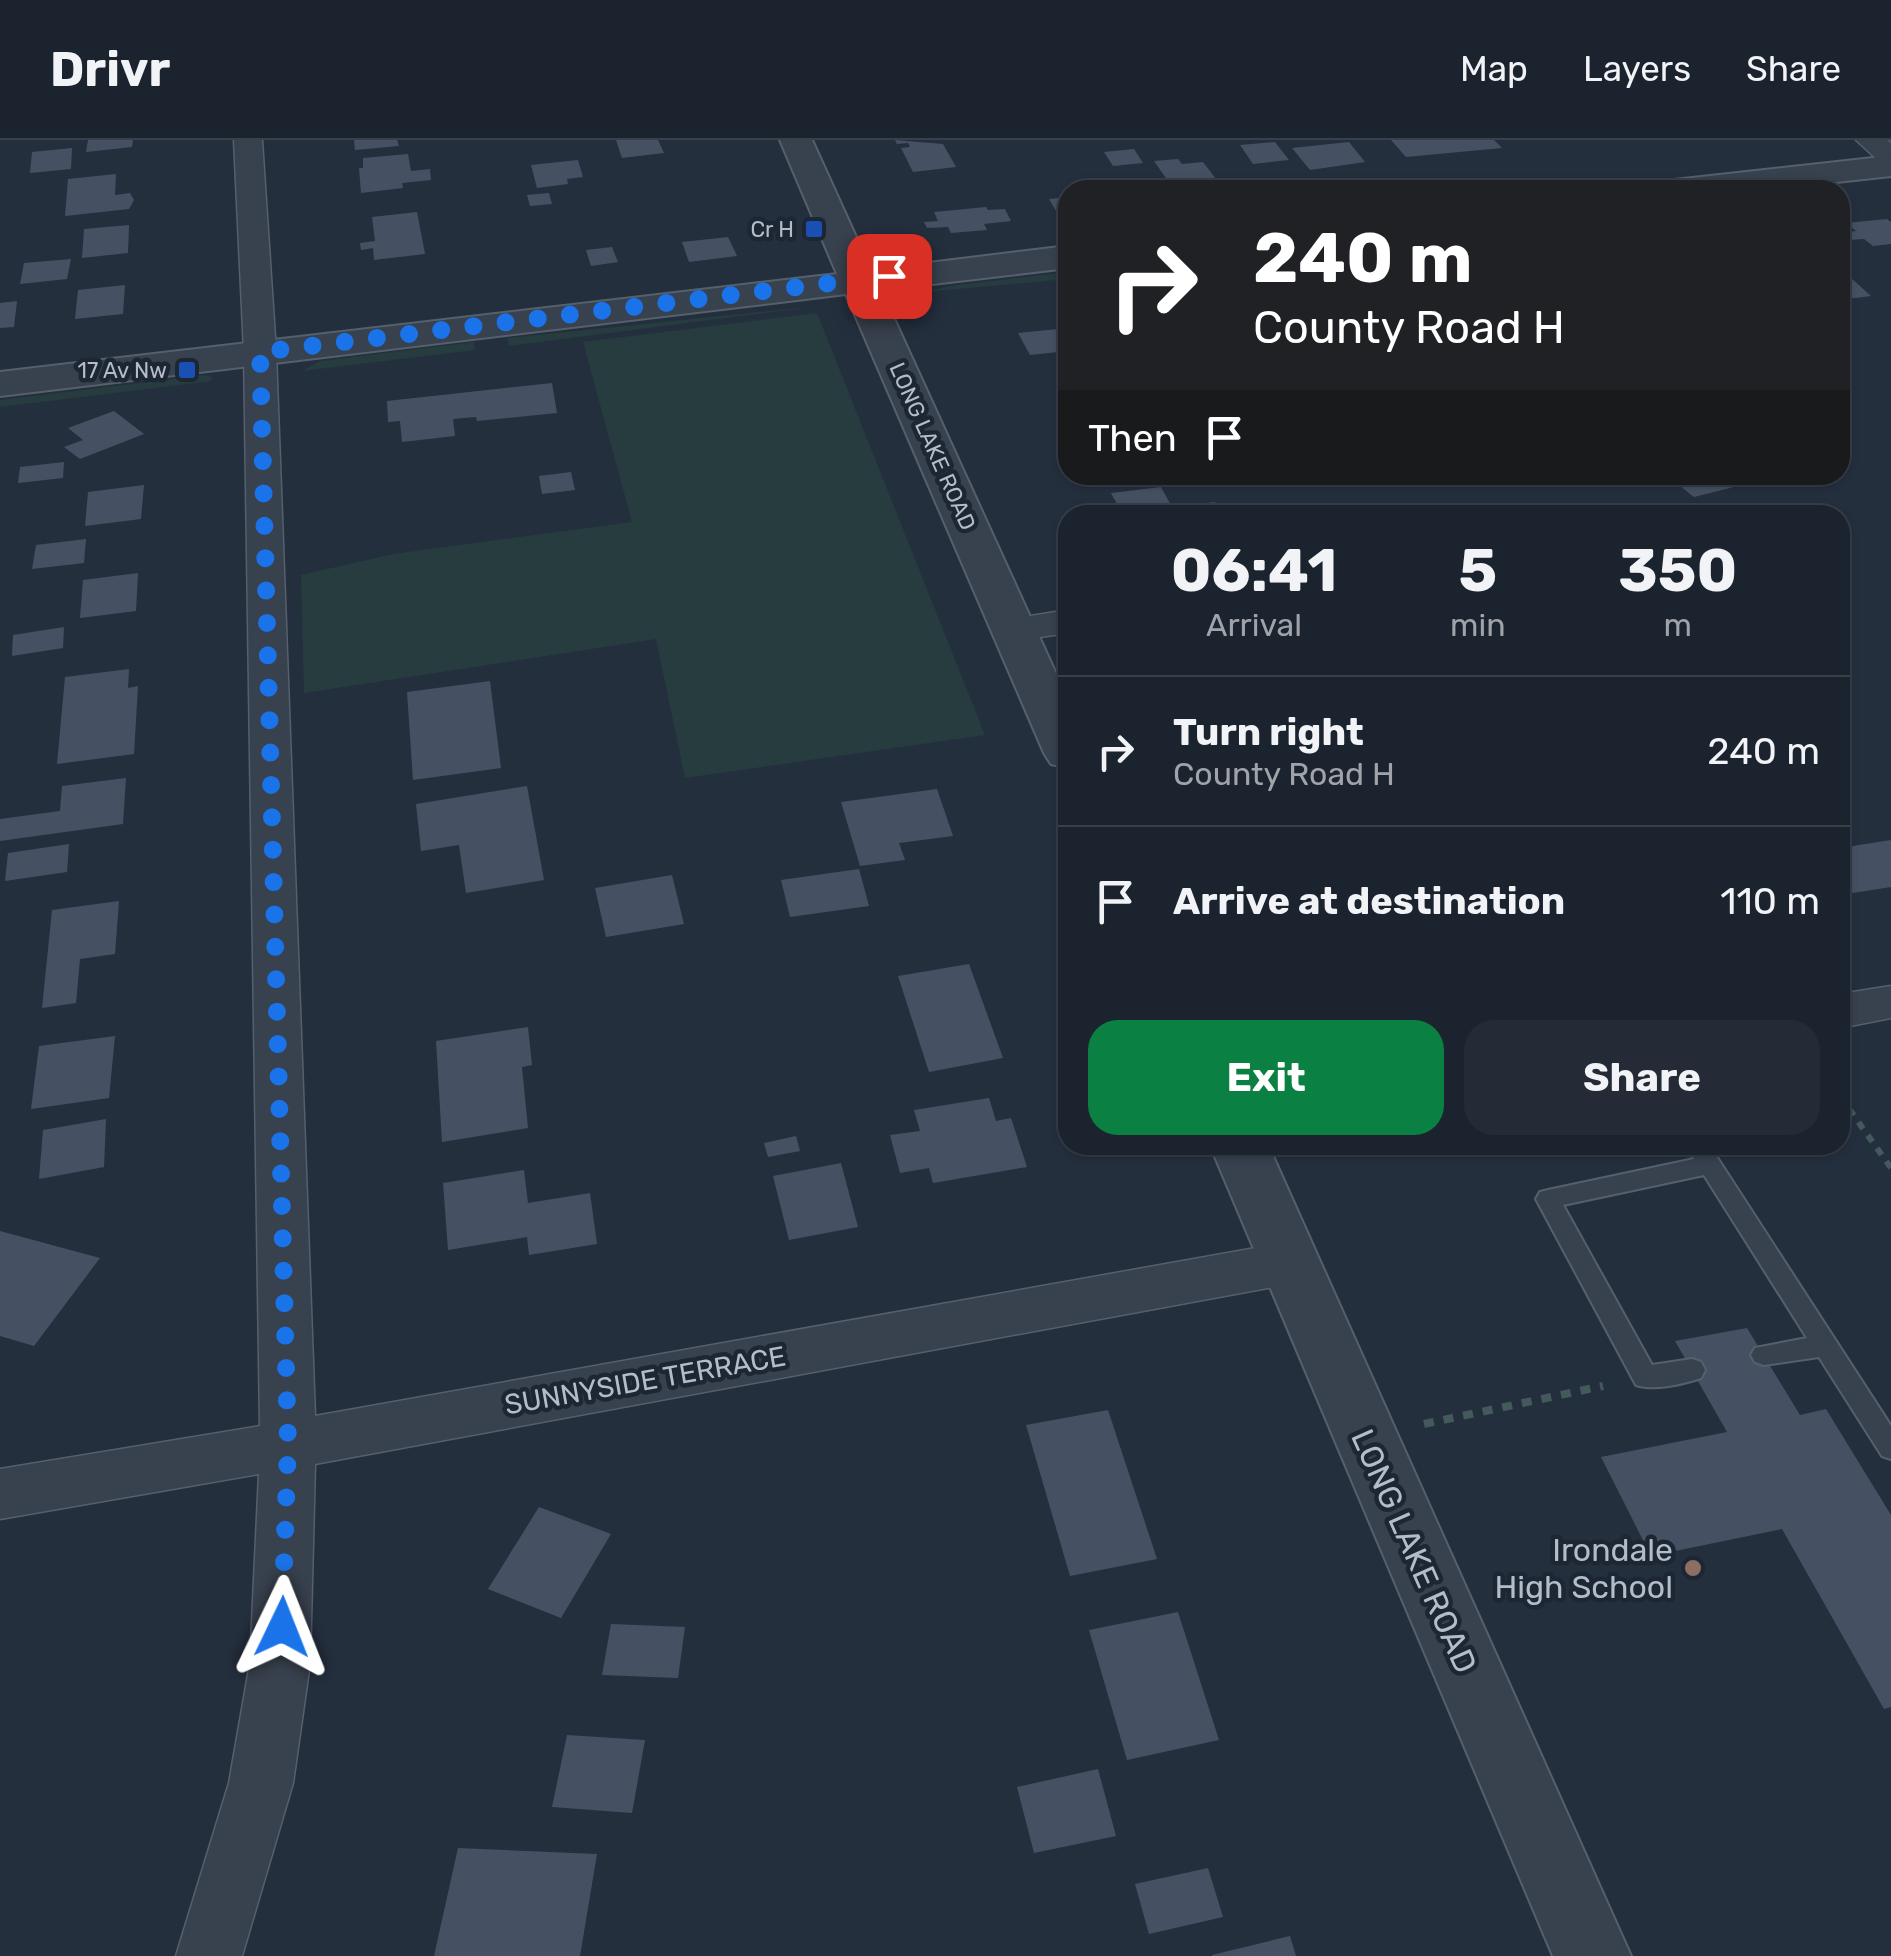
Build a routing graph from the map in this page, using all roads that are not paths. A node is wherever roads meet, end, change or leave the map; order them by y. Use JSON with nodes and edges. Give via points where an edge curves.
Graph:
{"nodes":[{"id":1,"x":248,"y":140,"type":"edge"},
{"id":2,"x":796,"y":140,"type":"edge"},
{"id":3,"x":1870,"y":140,"type":"edge"},
{"id":4,"x":1891,"y":157,"type":"edge"},
{"id":5,"x":1891,"y":166,"type":"edge"},
{"id":6,"x":1764,"y":180,"type":"edge"},
{"id":7,"x":1058,"y":258,"type":"edge"},
{"id":8,"x":861,"y":280,"type":"junction"},
{"id":9,"x":260,"y":352,"type":"junction"},
{"id":10,"x":0,"y":384,"type":"edge"},
{"id":11,"x":1058,"y":622,"type":"edge"},
{"id":12,"x":1013,"y":629,"type":"junction"},
{"id":13,"x":1058,"y":730,"type":"edge"},
{"id":14,"x":1891,"y":1002,"type":"edge"},
{"id":15,"x":1850,"y":1009,"type":"edge"},
{"id":16,"x":1242,"y":1155,"type":"edge"},
{"id":17,"x":1703,"y":1155,"type":"edge"},
{"id":18,"x":1289,"y":1263,"type":"junction"},
{"id":19,"x":1826,"y":1344,"type":"junction"},
{"id":20,"x":1764,"y":1355,"type":"dead end"},
{"id":21,"x":1692,"y":1370,"type":"dead end"},
{"id":22,"x":288,"y":1444,"type":"junction"},
{"id":23,"x":1891,"y":1448,"type":"edge"},
{"id":24,"x":0,"y":1494,"type":"edge"},
{"id":25,"x":210,"y":1956,"type":"edge"},
{"id":26,"x":1592,"y":1956,"type":"edge"}],
"edges":[{"from":1,"to":9,"type":"street"},
{"from":2,"to":8,"type":"street","name":"LONG LAKE ROAD"},
{"from":3,"to":4,"type":"street"},
{"from":5,"to":6,"type":"street"},
{"from":7,"to":8,"type":"street"},
{"from":8,"to":9,"type":"street"},
{"from":8,"to":12,"type":"street","name":"LONG LAKE ROAD"},
{"from":9,"to":10,"type":"street"},
{"from":9,"to":22,"type":"street"},
{"from":11,"to":12,"type":"street"},
{"from":12,"to":13,"type":"street","name":"LONG LAKE ROAD"},
{"from":14,"to":15,"type":"street"},
{"from":16,"to":18,"type":"street","name":"LONG LAKE ROAD"},
{"from":17,"to":19,"type":"lane"},
{"from":17,"to":21,"type":"lane","via":[[1548,1199],[1645,1377]]},
{"from":18,"to":22,"type":"street","name":"SUNNYSIDE TERRACE"},
{"from":18,"to":26,"type":"street","name":"LONG LAKE ROAD"},
{"from":19,"to":20,"type":"lane"},
{"from":19,"to":23,"type":"lane"},
{"from":22,"to":24,"type":"street","name":"SUNNYSIDE TERRACE"},
{"from":22,"to":25,"type":"street","via":[[280,1663],[261,1783]]}]}
